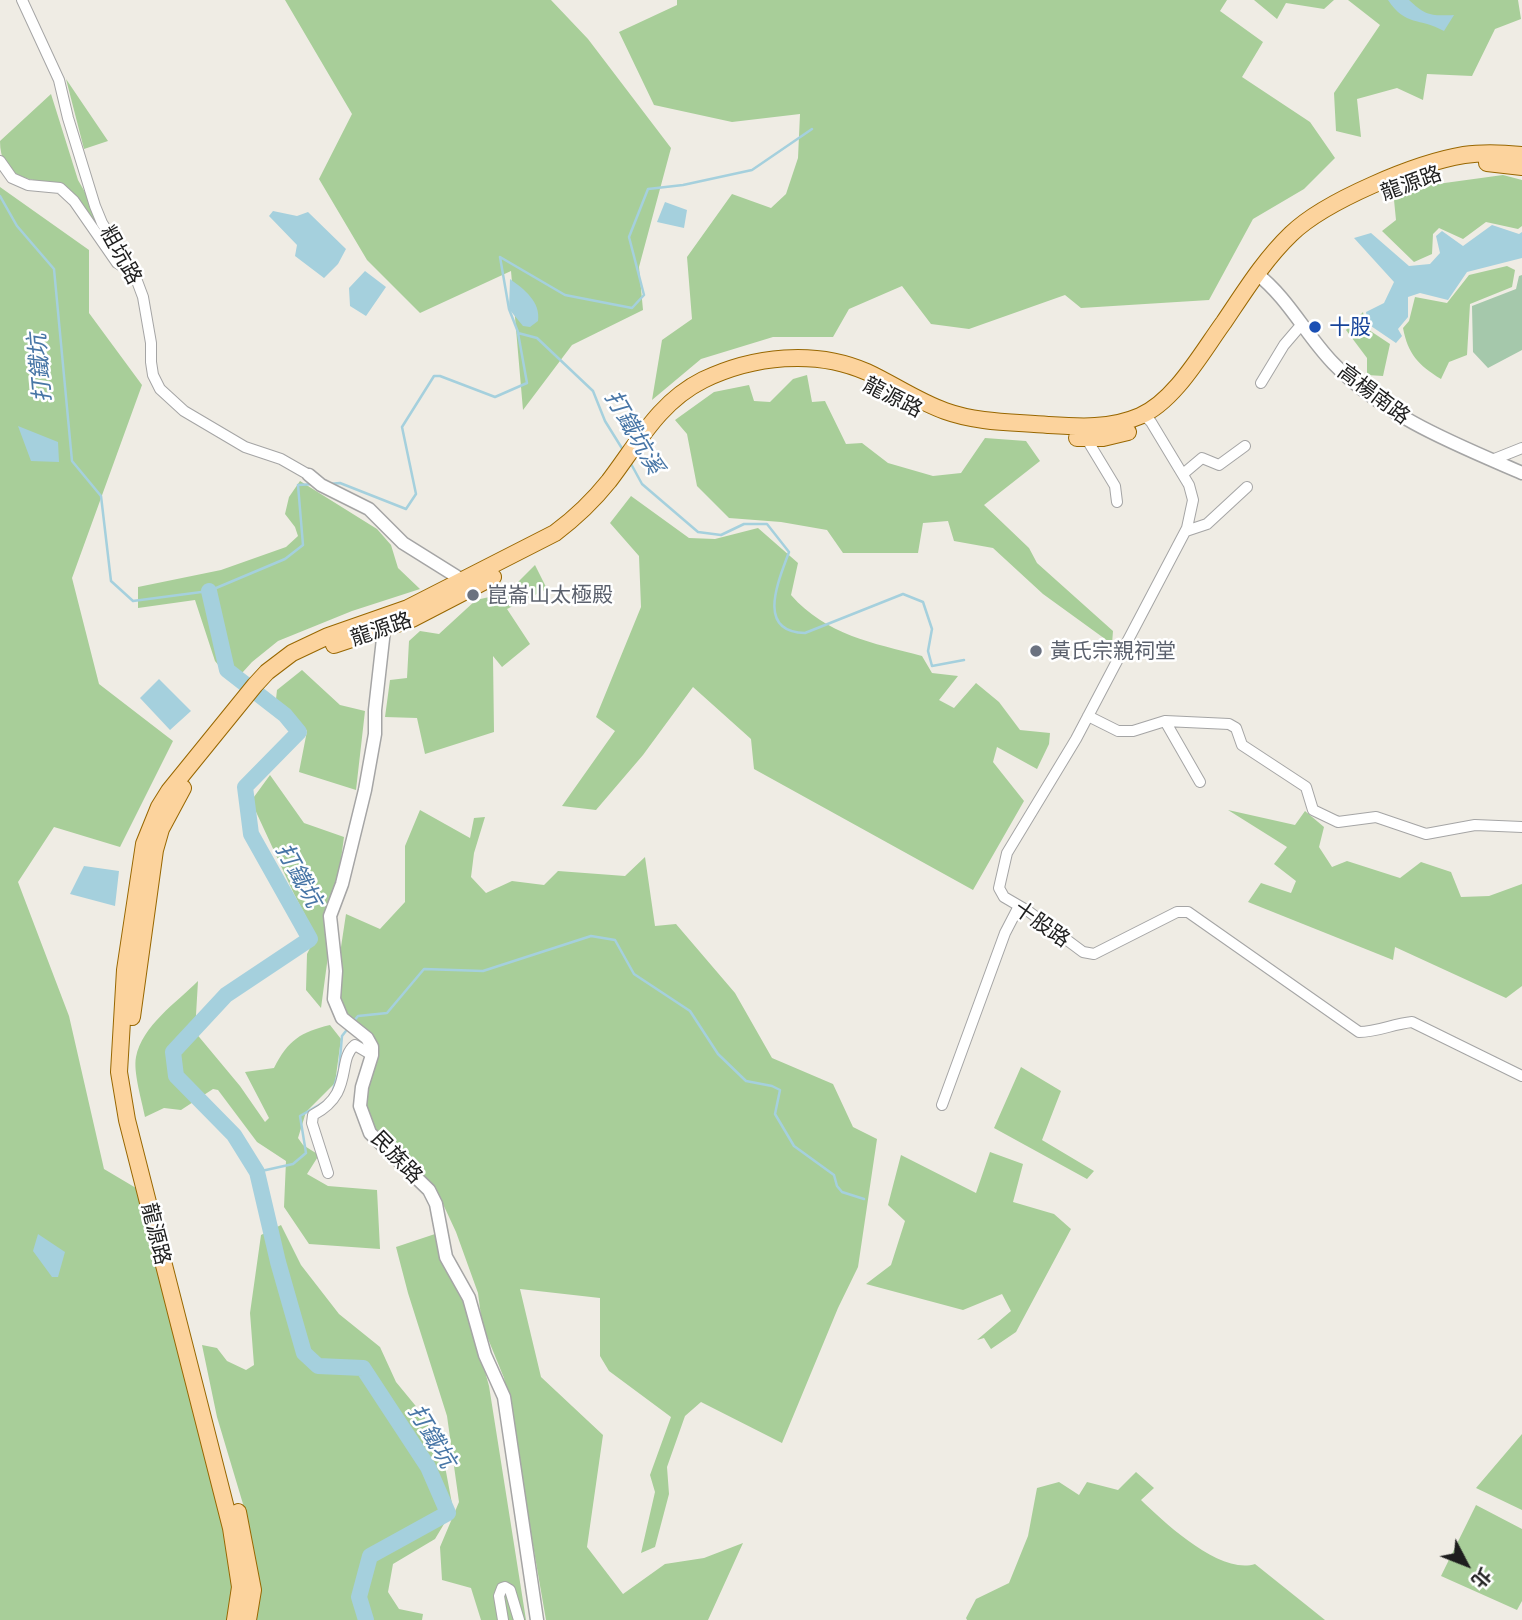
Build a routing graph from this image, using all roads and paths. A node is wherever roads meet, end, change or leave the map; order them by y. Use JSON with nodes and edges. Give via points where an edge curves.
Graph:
{"nodes":[{"id":1,"x":22,"y":0,"type":"edge"},
{"id":2,"x":0,"y":161,"type":"edge"},
{"id":3,"x":1522,"y":163,"type":"edge"},
{"id":4,"x":134,"y":273,"type":"junction"},
{"id":5,"x":1261,"y":277,"type":"junction"},
{"id":6,"x":1302,"y":324,"type":"junction"},
{"id":7,"x":1261,"y":383,"type":"dead end"},
{"id":8,"x":1147,"y":418,"type":"junction"},
{"id":9,"x":1086,"y":438,"type":"junction"},
{"id":10,"x":1245,"y":446,"type":"dead end"},
{"id":11,"x":1522,"y":448,"type":"edge"},
{"id":12,"x":1492,"y":460,"type":"junction"},
{"id":13,"x":629,"y":461,"type":"junction"},
{"id":14,"x":1522,"y":473,"type":"edge"},
{"id":15,"x":1182,"y":474,"type":"junction"},
{"id":16,"x":309,"y":475,"type":"joint"},
{"id":17,"x":1247,"y":487,"type":"dead end"},
{"id":18,"x":1118,"y":502,"type":"dead end"},
{"id":19,"x":1186,"y":531,"type":"junction"},
{"id":20,"x":468,"y":584,"type":"junction"},
{"id":21,"x":385,"y":622,"type":"junction"},
{"id":22,"x":1088,"y":716,"type":"junction"},
{"id":23,"x":1165,"y":721,"type":"junction"},
{"id":24,"x":1200,"y":782,"type":"dead end"},
{"id":25,"x":1522,"y":827,"type":"edge"},
{"id":26,"x":149,"y":847,"type":"junction"},
{"id":27,"x":1019,"y":906,"type":"junction"},
{"id":28,"x":372,"y":1055,"type":"junction"},
{"id":29,"x":1522,"y":1076,"type":"edge"},
{"id":30,"x":942,"y":1105,"type":"dead end"},
{"id":31,"x":328,"y":1173,"type":"dead end"},
{"id":32,"x":235,"y":1620,"type":"edge"},
{"id":33,"x":248,"y":1620,"type":"edge"},
{"id":34,"x":503,"y":1620,"type":"edge"},
{"id":35,"x":519,"y":1620,"type":"edge"},
{"id":36,"x":537,"y":1620,"type":"edge"}],
"edges":[{"from":1,"to":4,"type":"street","name":"粗坑路","via":[[59,80],[96,206]]},
{"from":2,"to":4,"type":"street","via":[[12,178],[28,185],[60,188],[117,263]]},
{"from":3,"to":5,"type":"main road","via":[[1485,153],[1445,159],[1345,198],[1293,232]]},
{"from":4,"to":16,"type":"street","name":"粗坑路","via":[[147,309],[153,375],[160,388],[184,411],[245,447]]},
{"from":5,"to":6,"type":"street","name":"高楊南路"},
{"from":5,"to":8,"type":"main road"},
{"from":6,"to":7,"type":"street"},
{"from":6,"to":12,"type":"street","name":"高楊南路","via":[[1332,362],[1363,390],[1418,426]]},
{"from":8,"to":9,"type":"main road","name":"龍源路","via":[[1119,435]]},
{"from":8,"to":13,"type":"main road","via":[[1085,427],[960,416],[848,365],[792,358],[748,365],[680,394],[661,410]]},
{"from":8,"to":15,"type":"street","name":"十股路"},
{"from":9,"to":13,"type":"main road","name":"龍源路","via":[[958,426],[845,374],[792,368],[740,376],[706,389],[668,417]]},
{"from":9,"to":18,"type":"street","via":[[1115,486]]},
{"from":10,"to":15,"type":"street","via":[[1219,465],[1202,458]]},
{"from":11,"to":12,"type":"street"},
{"from":12,"to":14,"type":"street","name":"高楊南路"},
{"from":13,"to":20,"type":"main road","name":"龍源路","via":[[564,526]]},
{"from":15,"to":19,"type":"street","name":"十股路","via":[[1193,500]]},
{"from":16,"to":20,"type":"street","via":[[369,509],[403,543]]},
{"from":17,"to":19,"type":"street","via":[[1207,524]]},
{"from":19,"to":22,"type":"street","name":"十股路"},
{"from":20,"to":21,"type":"main road","name":"龍源路","via":[[412,619]]},
{"from":21,"to":26,"type":"main road","name":"龍源路","via":[[297,660],[255,694],[178,795]]},
{"from":21,"to":28,"type":"street","via":[[365,790],[330,916],[334,999],[338,1012],[367,1038]]},
{"from":22,"to":23,"type":"street","via":[[1118,731]]},
{"from":22,"to":27,"type":"street","name":"十股路","via":[[1007,853],[999,888]]},
{"from":23,"to":24,"type":"street"},
{"from":23,"to":25,"type":"street","via":[[1236,728],[1242,745],[1306,787],[1313,810],[1338,821],[1376,817],[1426,834],[1475,825]]},
{"from":26,"to":32,"type":"main road","name":"龍源路","via":[[125,971],[119,1072],[127,1120],[231,1528],[240,1587]]},
{"from":26,"to":33,"type":"main road","name":"龍源路","via":[[130,1033],[131,1079],[141,1135],[242,1526],[253,1590]]},
{"from":27,"to":29,"type":"street","name":"十股路","via":[[1083,952],[1094,954],[1177,912],[1188,912],[1359,1031],[1412,1022]]},
{"from":27,"to":30,"type":"street"},
{"from":28,"to":31,"type":"street","via":[[355,1045],[349,1049],[334,1100],[313,1115]]},
{"from":28,"to":36,"type":"street","name":"民族路","via":[[360,1106],[370,1133],[429,1190],[446,1257],[469,1298],[485,1355],[504,1397]]},
{"from":34,"to":35,"type":"street","via":[[499,1596],[505,1587]]}]}
